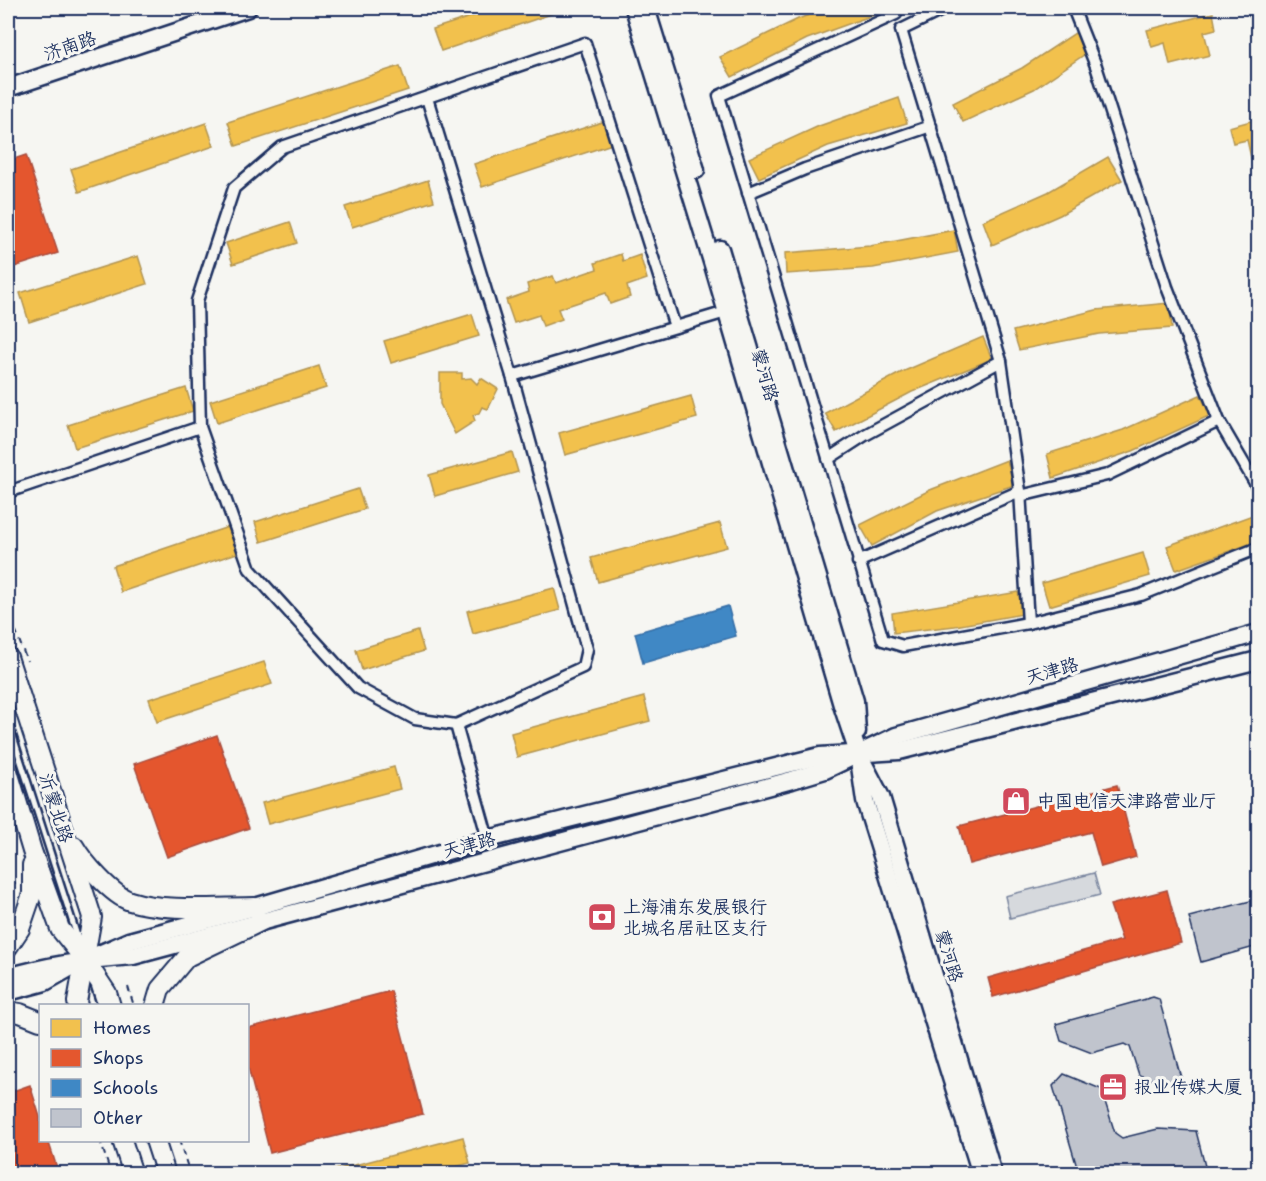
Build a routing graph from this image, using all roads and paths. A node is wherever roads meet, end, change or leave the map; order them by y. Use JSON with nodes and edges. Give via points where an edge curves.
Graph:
{"nodes":[{"id":1,"x":227,"y":8,"type":"edge"},
{"id":2,"x":248,"y":8,"type":"edge"},
{"id":3,"x":634,"y":8,"type":"edge"},
{"id":4,"x":646,"y":8,"type":"edge"},
{"id":5,"x":946,"y":8,"type":"edge"},
{"id":6,"x":1072,"y":8,"type":"edge"},
{"id":7,"x":1252,"y":8,"type":"edge"},
{"id":8,"x":895,"y":10,"type":"edge"},
{"id":9,"x":1258,"y":17,"type":"edge"},
{"id":10,"x":901,"y":30,"type":"junction"},
{"id":11,"x":8,"y":81,"type":"edge"},
{"id":12,"x":8,"y":88,"type":"edge"},
{"id":13,"x":427,"y":98,"type":"junction"},
{"id":14,"x":931,"y":126,"type":"junction"},
{"id":15,"x":748,"y":193,"type":"junction"},
{"id":16,"x":726,"y":312,"type":"junction"},
{"id":17,"x":675,"y":327,"type":"junction"},
{"id":18,"x":1000,"y":361,"type":"junction"},
{"id":19,"x":512,"y":376,"type":"junction"},
{"id":20,"x":1219,"y":421,"type":"junction"},
{"id":21,"x":200,"y":428,"type":"junction"},
{"id":22,"x":828,"y":459,"type":"junction"},
{"id":23,"x":1258,"y":488,"type":"edge"},
{"id":24,"x":8,"y":492,"type":"edge"},
{"id":25,"x":1020,"y":494,"type":"junction"},
{"id":26,"x":1258,"y":548,"type":"edge"},
{"id":27,"x":858,"y":562,"type":"junction"},
{"id":28,"x":1028,"y":622,"type":"junction"},
{"id":29,"x":1258,"y":633,"type":"edge"},
{"id":30,"x":8,"y":657,"type":"edge"},
{"id":31,"x":1258,"y":660,"type":"edge"},
{"id":32,"x":8,"y":721,"type":"edge"},
{"id":33,"x":456,"y":724,"type":"junction"},
{"id":34,"x":858,"y":753,"type":"junction"},
{"id":35,"x":8,"y":771,"type":"edge"},
{"id":36,"x":62,"y":823,"type":"junction"},
{"id":37,"x":488,"y":839,"type":"junction"},
{"id":38,"x":32,"y":851,"type":"junction"},
{"id":39,"x":258,"y":914,"type":"junction"},
{"id":40,"x":8,"y":947,"type":"edge"},
{"id":41,"x":85,"y":960,"type":"junction"},
{"id":42,"x":8,"y":977,"type":"edge"},
{"id":43,"x":128,"y":987,"type":"dead end"},
{"id":44,"x":8,"y":992,"type":"edge"},
{"id":45,"x":78,"y":1004,"type":"edge"},
{"id":46,"x":101,"y":1004,"type":"edge"},
{"id":47,"x":111,"y":1004,"type":"edge"},
{"id":48,"x":134,"y":1004,"type":"edge"},
{"id":49,"x":154,"y":1004,"type":"edge"},
{"id":50,"x":8,"y":1011,"type":"edge"},
{"id":51,"x":39,"y":1021,"type":"edge"},
{"id":52,"x":101,"y":1142,"type":"edge"},
{"id":53,"x":123,"y":1142,"type":"edge"},
{"id":54,"x":157,"y":1142,"type":"edge"},
{"id":55,"x":180,"y":1142,"type":"edge"},
{"id":56,"x":111,"y":1173,"type":"edge"},
{"id":57,"x":133,"y":1173,"type":"edge"},
{"id":58,"x":166,"y":1173,"type":"edge"},
{"id":59,"x":190,"y":1173,"type":"edge"},
{"id":60,"x":981,"y":1173,"type":"edge"},
{"id":61,"x":993,"y":1173,"type":"edge"}],
"edges":[{"from":1,"to":11,"type":"street","name":"济南路"},
{"from":2,"to":12,"type":"street","name":"济南路"},
{"from":3,"to":16,"type":"street","name":"蒙河路"},
{"from":4,"to":34,"type":"street","name":"蒙河路","via":[[855,701]]},
{"from":5,"to":10,"type":"street"},
{"from":6,"to":20,"type":"street","via":[[1096,66],[1167,287]]},
{"from":7,"to":9,"type":"street"},
{"from":8,"to":10,"type":"street"},
{"from":8,"to":15,"type":"street","via":[[718,96]]},
{"from":10,"to":14,"type":"street"},
{"from":13,"to":17,"type":"street","via":[[585,43]]},
{"from":13,"to":19,"type":"street"},
{"from":13,"to":21,"type":"street","via":[[282,147],[234,188],[197,301]]},
{"from":14,"to":15,"type":"street"},
{"from":14,"to":18,"type":"street"},
{"from":15,"to":22,"type":"street"},
{"from":16,"to":17,"type":"street"},
{"from":16,"to":34,"type":"street","name":"蒙河路"},
{"from":17,"to":19,"type":"street"},
{"from":18,"to":22,"type":"street"},
{"from":18,"to":25,"type":"street"},
{"from":19,"to":33,"type":"street","via":[[586,649],[583,667]]},
{"from":20,"to":23,"type":"street"},
{"from":20,"to":25,"type":"street","via":[[1107,475]]},
{"from":21,"to":24,"type":"street"},
{"from":21,"to":33,"type":"street","via":[[250,569],[358,688],[415,719]]},
{"from":22,"to":27,"type":"street"},
{"from":25,"to":27,"type":"street"},
{"from":25,"to":28,"type":"street"},
{"from":26,"to":28,"type":"street","via":[[1141,595]]},
{"from":27,"to":28,"type":"street","via":[[883,640],[903,646]]},
{"from":29,"to":34,"type":"street","name":"天津路","via":[[896,736]]},
{"from":30,"to":36,"type":"main road","name":"沂蒙北路"},
{"from":31,"to":34,"type":"street","name":"天津路","via":[[899,751]]},
{"from":32,"to":41,"type":"lane"},
{"from":33,"to":37,"type":"street"},
{"from":34,"to":37,"type":"street","name":"天津路","via":[[820,756]]},
{"from":34,"to":39,"type":"street","name":"天津路","via":[[814,773]]},
{"from":34,"to":60,"type":"street","name":"蒙河路","via":[[865,801]]},
{"from":34,"to":61,"type":"street","name":"蒙河路","via":[[881,797]]},
{"from":35,"to":38,"type":"main road","name":"沂蒙北路"},
{"from":36,"to":39,"type":"main road","via":[[80,856],[100,879],[128,901]]},
{"from":36,"to":41,"type":"main road","name":"沂蒙北路","via":[[92,917]]},
{"from":37,"to":39,"type":"street","name":"天津路"},
{"from":38,"to":40,"type":"main road","via":[[32,894],[20,929]]},
{"from":38,"to":41,"type":"main road","name":"沂蒙北路","via":[[60,929]]},
{"from":39,"to":41,"type":"street","name":"天津路","via":[[129,941]]},
{"from":39,"to":49,"type":"main road","via":[[187,957],[160,989]]},
{"from":41,"to":42,"type":"street","name":"天津路"},
{"from":41,"to":44,"type":"street","name":"天津路","via":[[45,982]]},
{"from":41,"to":45,"type":"main road","name":"沂蒙北路"},
{"from":41,"to":46,"type":"lane"},
{"from":41,"to":47,"type":"main road","name":"沂蒙北路"},
{"from":43,"to":48,"type":"path"},
{"from":50,"to":51,"type":"main road"},
{"from":52,"to":56,"type":"path"},
{"from":53,"to":57,"type":"main road"},
{"from":54,"to":58,"type":"main road"},
{"from":55,"to":59,"type":"path"}]}
